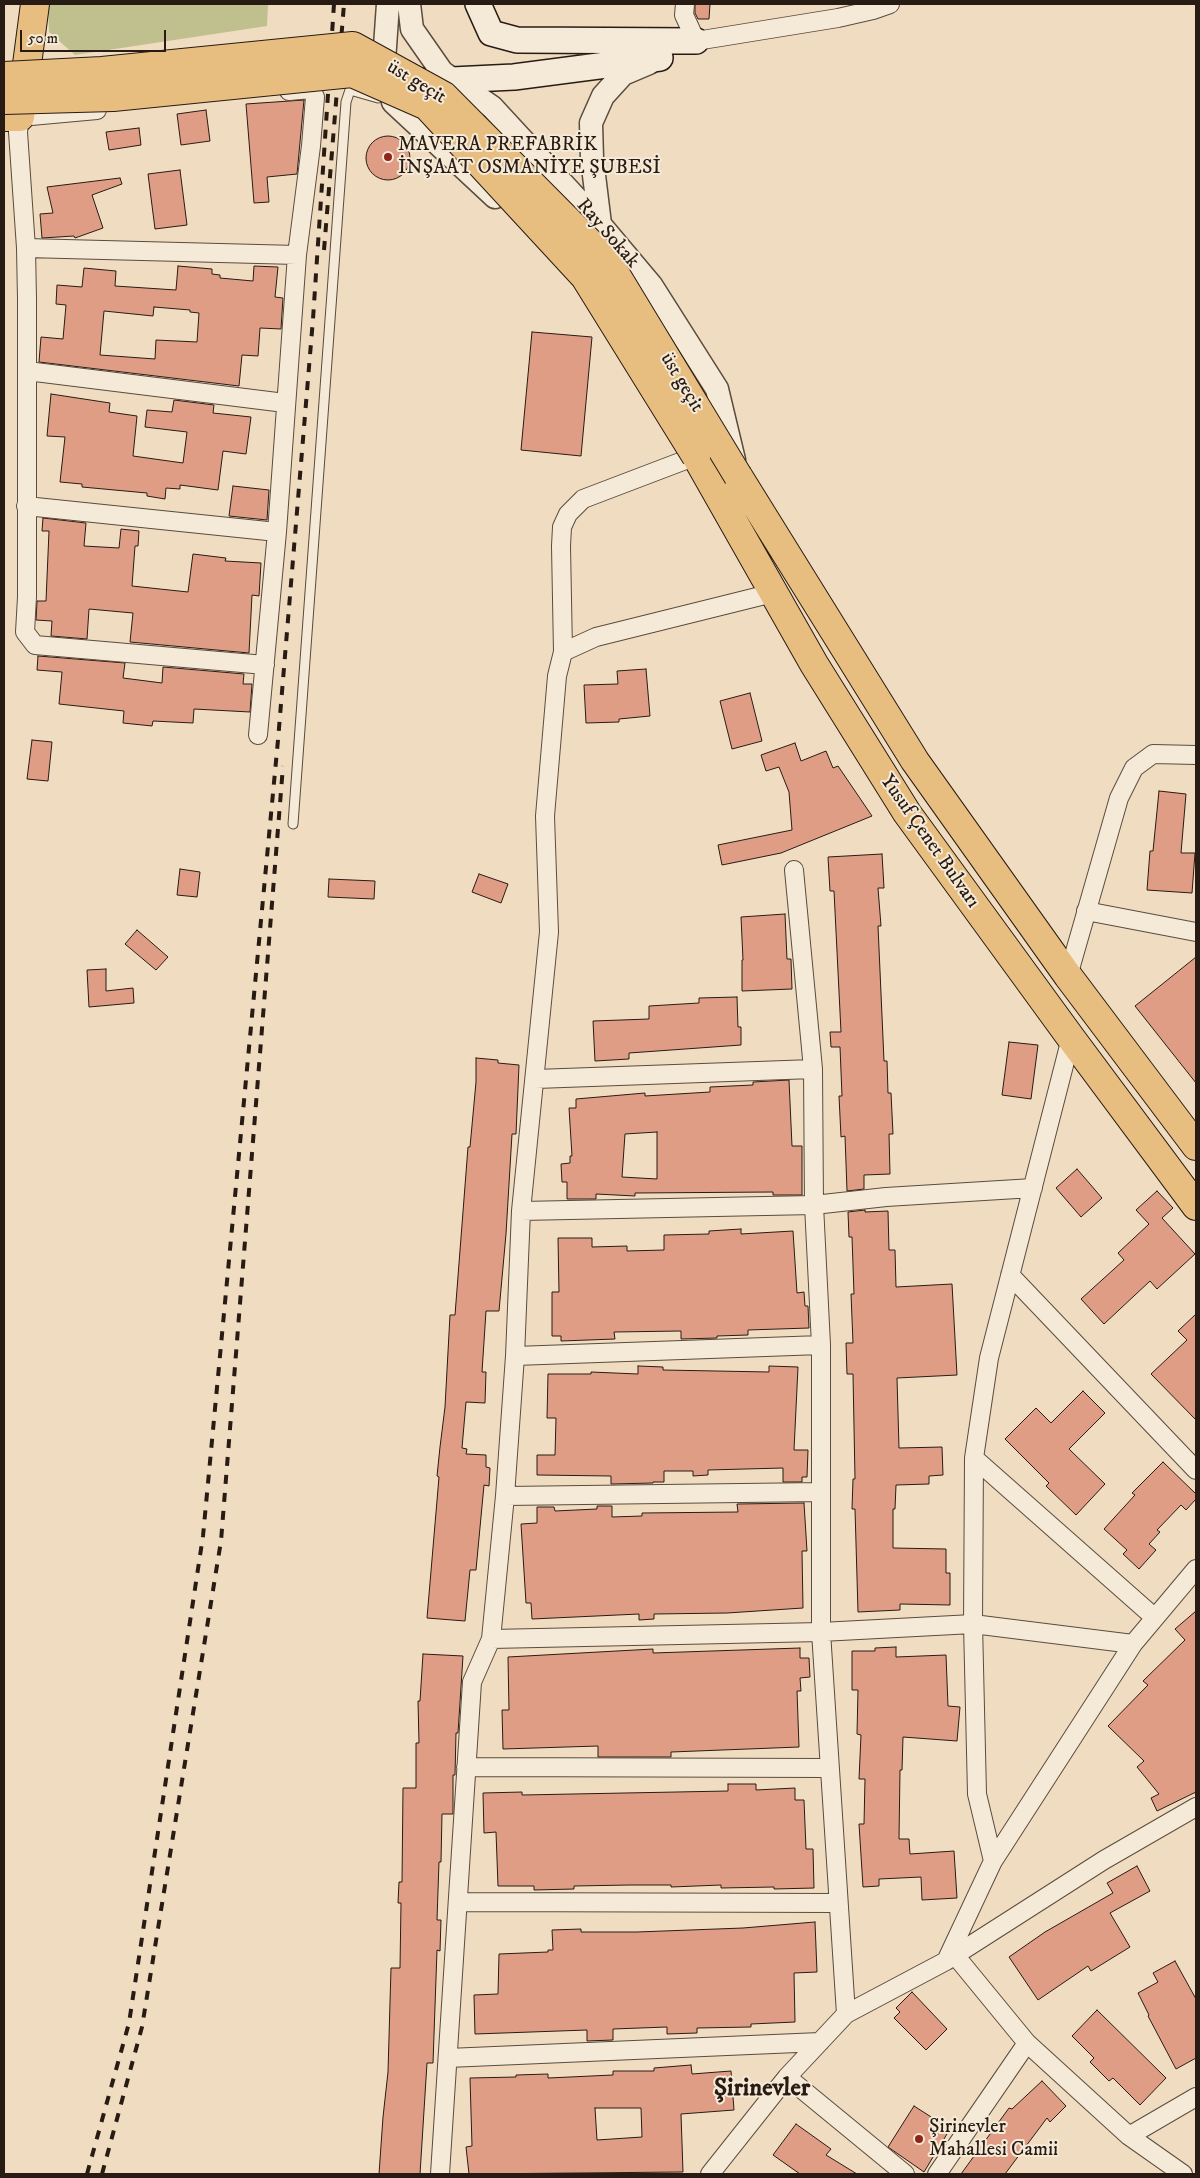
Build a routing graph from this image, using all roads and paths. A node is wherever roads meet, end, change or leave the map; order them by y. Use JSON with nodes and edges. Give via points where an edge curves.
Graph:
{"nodes":[{"id":1,"x":35,"y":4,"type":"edge"},
{"id":2,"x":388,"y":4,"type":"edge"},
{"id":3,"x":410,"y":4,"type":"edge"},
{"id":4,"x":478,"y":4,"type":"edge"},
{"id":5,"x":685,"y":4,"type":"edge"},
{"id":6,"x":890,"y":4,"type":"edge"},
{"id":7,"x":838,"y":11,"type":"edge"},
{"id":8,"x":696,"y":41,"type":"junction"},
{"id":9,"x":660,"y":58,"type":"junction"},
{"id":10,"x":4,"y":76,"type":"edge"},
{"id":11,"x":455,"y":80,"type":"junction"},
{"id":12,"x":391,"y":93,"type":"junction"},
{"id":13,"x":9,"y":111,"type":"edge"},
{"id":14,"x":600,"y":224,"type":"junction"},
{"id":15,"x":26,"y":248,"type":"junction"},
{"id":16,"x":298,"y":255,"type":"junction"},
{"id":17,"x":26,"y":371,"type":"junction"},
{"id":18,"x":285,"y":403,"type":"junction"},
{"id":19,"x":696,"y":456,"type":"junction"},
{"id":20,"x":738,"y":476,"type":"junction"},
{"id":21,"x":26,"y":506,"type":"junction"},
{"id":22,"x":278,"y":532,"type":"junction"},
{"id":23,"x":773,"y":593,"type":"junction"},
{"id":24,"x":563,"y":652,"type":"junction"},
{"id":25,"x":265,"y":666,"type":"junction"},
{"id":26,"x":258,"y":735,"type":"dead end"},
{"id":27,"x":1196,"y":755,"type":"edge"},
{"id":28,"x":293,"y":824,"type":"dead end"},
{"id":29,"x":794,"y":870,"type":"dead end"},
{"id":30,"x":1086,"y":911,"type":"junction"},
{"id":31,"x":1196,"y":932,"type":"edge"},
{"id":32,"x":1068,"y":976,"type":"junction"},
{"id":33,"x":1071,"y":1038,"type":"junction"},
{"id":34,"x":813,"y":1069,"type":"junction"},
{"id":35,"x":536,"y":1079,"type":"junction"},
{"id":36,"x":1196,"y":1146,"type":"edge"},
{"id":37,"x":1033,"y":1188,"type":"junction"},
{"id":38,"x":814,"y":1205,"type":"junction"},
{"id":39,"x":1196,"y":1206,"type":"edge"},
{"id":40,"x":521,"y":1211,"type":"junction"},
{"id":41,"x":1010,"y":1275,"type":"junction"},
{"id":42,"x":821,"y":1345,"type":"junction"},
{"id":43,"x":514,"y":1356,"type":"junction"},
{"id":44,"x":974,"y":1458,"type":"junction"},
{"id":45,"x":1196,"y":1470,"type":"edge"},
{"id":46,"x":820,"y":1492,"type":"junction"},
{"id":47,"x":504,"y":1496,"type":"junction"},
{"id":48,"x":1196,"y":1569,"type":"edge"},
{"id":49,"x":1154,"y":1617,"type":"junction"},
{"id":50,"x":973,"y":1624,"type":"junction"},
{"id":51,"x":821,"y":1632,"type":"junction"},
{"id":52,"x":490,"y":1639,"type":"junction"},
{"id":53,"x":1133,"y":1644,"type":"junction"},
{"id":54,"x":466,"y":1767,"type":"junction"},
{"id":55,"x":829,"y":1768,"type":"junction"},
{"id":56,"x":1196,"y":1807,"type":"edge"},
{"id":57,"x":993,"y":1861,"type":"junction"},
{"id":58,"x":458,"y":1902,"type":"junction"},
{"id":59,"x":838,"y":1902,"type":"junction"},
{"id":60,"x":950,"y":1957,"type":"junction"},
{"id":61,"x":846,"y":2014,"type":"junction"},
{"id":62,"x":820,"y":2042,"type":"junction"},
{"id":63,"x":1027,"y":2043,"type":"junction"},
{"id":64,"x":448,"y":2058,"type":"junction"},
{"id":65,"x":787,"y":2077,"type":"junction"},
{"id":66,"x":1196,"y":2097,"type":"edge"},
{"id":67,"x":1129,"y":2136,"type":"junction"},
{"id":68,"x":716,"y":2172,"type":"edge"},
{"id":69,"x":440,"y":2174,"type":"edge"},
{"id":70,"x":905,"y":2174,"type":"edge"},
{"id":71,"x":936,"y":2174,"type":"edge"},
{"id":72,"x":1183,"y":2174,"type":"edge"}],
"edges":[{"from":1,"to":13,"type":"highway"},
{"from":2,"to":12,"type":"street","via":[[384,61]]},
{"from":3,"to":11,"type":"street","name":"Ray Sokak","via":[[412,29],[442,72]]},
{"from":4,"to":8,"type":"main road","via":[[491,33],[517,40]]},
{"from":5,"to":8,"type":"street","via":[[684,15]]},
{"from":6,"to":7,"type":"street","via":[[873,10]]},
{"from":7,"to":8,"type":"street"},
{"from":8,"to":9,"type":"street"},
{"from":9,"to":11,"type":"main road","via":[[514,77]]},
{"from":9,"to":14,"type":"street","via":[[624,74],[602,96],[591,123]]},
{"from":10,"to":20,"type":"highway","name":"üst geçit","bridge":true,"via":[[102,71],[352,46],[444,96],[607,260]]},
{"from":11,"to":12,"type":"main road"},
{"from":11,"to":14,"type":"street","name":"Ray Sokak","via":[[492,107]]},
{"from":12,"to":19,"type":"street","via":[[561,265],[661,421]]},
{"from":12,"to":28,"type":"lane","via":[[350,90],[346,102]]},
{"from":13,"to":15,"type":"street","via":[[18,132]]},
{"from":13,"to":16,"type":"street","via":[[311,89],[315,97]]},
{"from":13,"to":19,"type":"highway","name":"Yusuf Çenet Bulvarı","bridge":true,"via":[[352,73],[427,106],[584,276]]},
{"from":14,"to":20,"type":"street","name":"Ray Sokak","via":[[651,285],[717,389]]},
{"from":15,"to":16,"type":"street"},
{"from":15,"to":17,"type":"street"},
{"from":16,"to":18,"type":"street"},
{"from":17,"to":18,"type":"street"},
{"from":17,"to":21,"type":"street"},
{"from":18,"to":22,"type":"street"},
{"from":19,"to":23,"type":"highway","name":"Yusuf Çenet Bulvarı"},
{"from":19,"to":24,"type":"street","via":[[583,499],[568,514],[562,527],[561,546]]},
{"from":20,"to":32,"type":"highway","name":"Yusuf Çenet Bulvarı","via":[[916,761]]},
{"from":21,"to":22,"type":"street"},
{"from":21,"to":25,"type":"street","via":[[25,632],[35,645]]},
{"from":22,"to":25,"type":"street"},
{"from":23,"to":24,"type":"street","via":[[596,637]]},
{"from":23,"to":33,"type":"highway","name":"Yusuf Çenet Bulvarı","via":[[844,715],[907,813]]},
{"from":24,"to":35,"type":"street","via":[[557,676],[548,766],[549,932]]},
{"from":25,"to":26,"type":"street"},
{"from":27,"to":30,"type":"street","via":[[1153,754],[1134,768],[1119,798]]},
{"from":29,"to":34,"type":"street"},
{"from":30,"to":31,"type":"street"},
{"from":30,"to":32,"type":"street"},
{"from":32,"to":36,"type":"highway","name":"Yusuf Çenet Bulvarı"},
{"from":33,"to":37,"type":"street"},
{"from":33,"to":39,"type":"highway","name":"Yusuf Çenet Bulvarı"},
{"from":34,"to":35,"type":"street"},
{"from":34,"to":38,"type":"street"},
{"from":35,"to":40,"type":"street"},
{"from":37,"to":38,"type":"street","via":[[886,1196]]},
{"from":37,"to":41,"type":"street"},
{"from":38,"to":40,"type":"street"},
{"from":38,"to":42,"type":"street"},
{"from":40,"to":43,"type":"street"},
{"from":41,"to":44,"type":"street","via":[[989,1358]]},
{"from":41,"to":45,"type":"street"},
{"from":42,"to":43,"type":"street"},
{"from":42,"to":46,"type":"street"},
{"from":43,"to":47,"type":"street"},
{"from":44,"to":49,"type":"street"},
{"from":44,"to":50,"type":"street"},
{"from":46,"to":47,"type":"street"},
{"from":46,"to":51,"type":"street"},
{"from":47,"to":52,"type":"street"},
{"from":48,"to":49,"type":"street"},
{"from":49,"to":53,"type":"street"},
{"from":50,"to":51,"type":"street"},
{"from":50,"to":53,"type":"street"},
{"from":50,"to":57,"type":"street","via":[[977,1794]]},
{"from":51,"to":52,"type":"street"},
{"from":51,"to":55,"type":"street"},
{"from":52,"to":54,"type":"street","via":[[472,1682]]},
{"from":53,"to":57,"type":"street"},
{"from":54,"to":55,"type":"street"},
{"from":54,"to":58,"type":"street"},
{"from":55,"to":59,"type":"street"},
{"from":56,"to":60,"type":"street","via":[[1104,1860]]},
{"from":57,"to":60,"type":"street"},
{"from":58,"to":59,"type":"street"},
{"from":58,"to":64,"type":"street"},
{"from":59,"to":61,"type":"street"},
{"from":60,"to":61,"type":"street"},
{"from":60,"to":63,"type":"street"},
{"from":61,"to":62,"type":"street"},
{"from":62,"to":64,"type":"street"},
{"from":62,"to":65,"type":"street"},
{"from":63,"to":67,"type":"street"},
{"from":63,"to":71,"type":"street"},
{"from":64,"to":69,"type":"street"},
{"from":65,"to":68,"type":"street"},
{"from":65,"to":70,"type":"street"},
{"from":66,"to":67,"type":"street"},
{"from":67,"to":72,"type":"street"}]}
